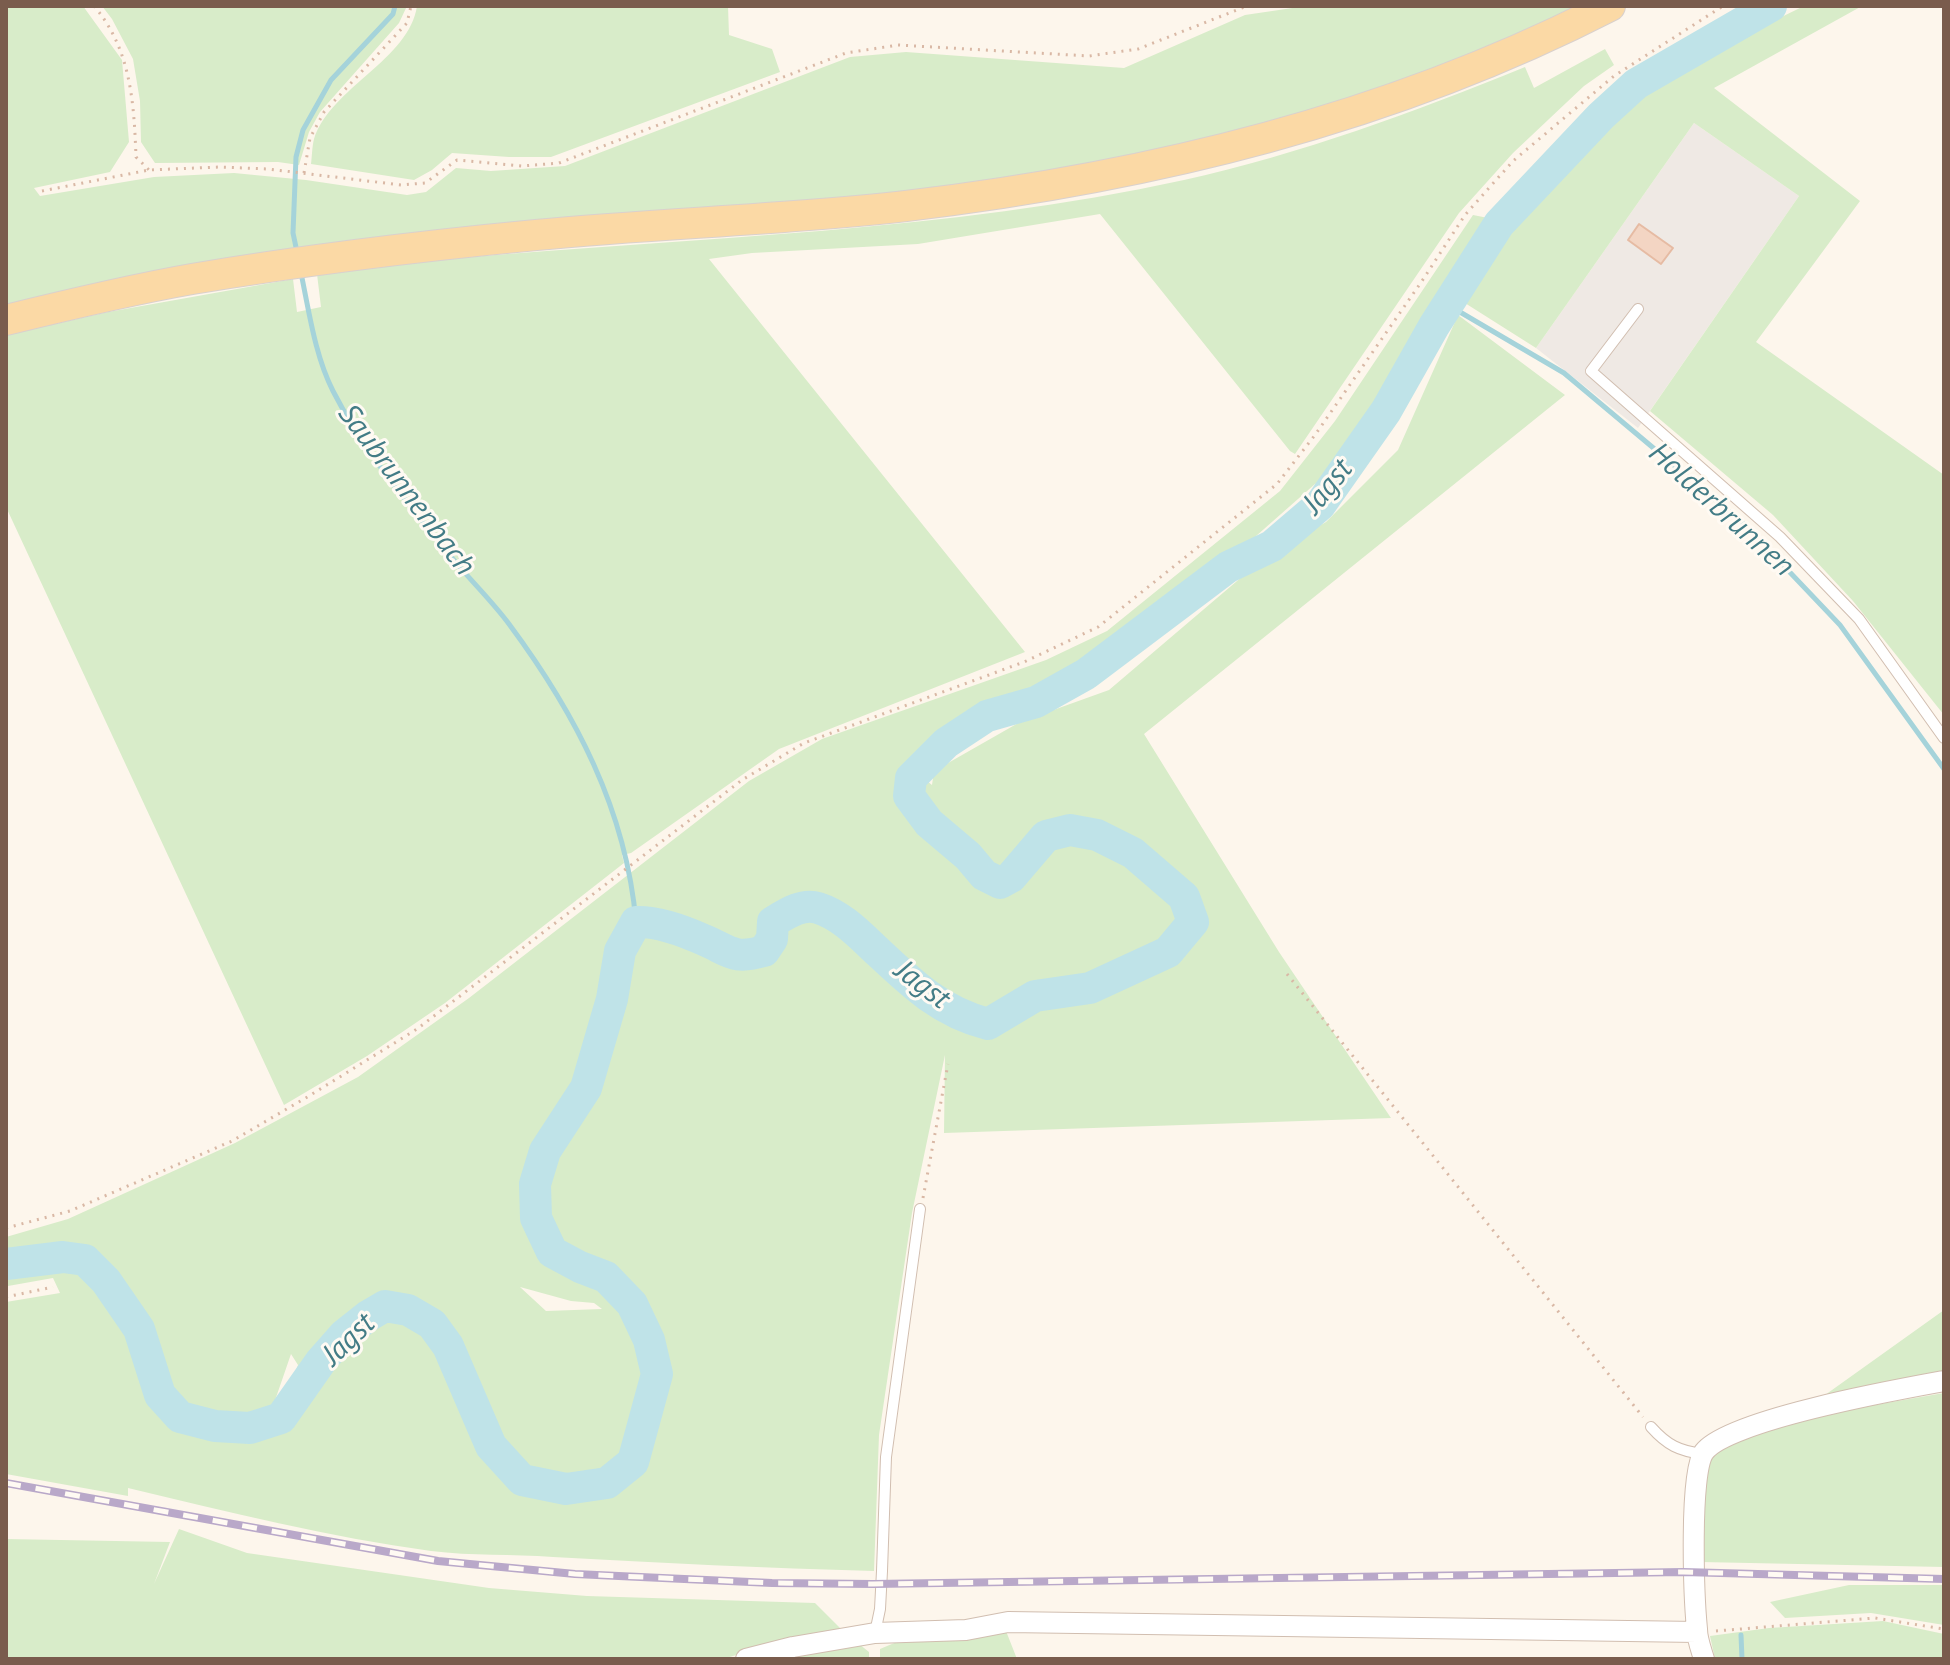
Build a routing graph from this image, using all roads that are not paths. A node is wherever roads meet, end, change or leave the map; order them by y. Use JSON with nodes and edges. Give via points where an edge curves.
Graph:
{"nodes":[{"id":1,"x":1610,"y":6,"type":"edge"},
{"id":2,"x":1638,"y":309,"type":"dead end"},
{"id":3,"x":6,"y":320,"type":"edge"},
{"id":4,"x":1944,"y":738,"type":"edge"},
{"id":5,"x":920,"y":1209,"type":"road end"},
{"id":6,"x":1944,"y":1381,"type":"edge"},
{"id":7,"x":1651,"y":1427,"type":"road end"},
{"id":8,"x":1703,"y":1454,"type":"junction"},
{"id":9,"x":1697,"y":1632,"type":"junction"},
{"id":10,"x":875,"y":1633,"type":"junction"},
{"id":11,"x":746,"y":1659,"type":"edge"},
{"id":12,"x":1704,"y":1659,"type":"edge"}],
"edges":[{"from":1,"to":3,"type":"main road","via":[[1407,94],[1283,135],[1143,169],[905,206],[391,251],[189,280]]},
{"from":2,"to":4,"type":"lane","via":[[1591,371],[1810,567],[1859,619]]},
{"from":5,"to":10,"type":"lane","via":[[886,1457]]},
{"from":6,"to":8,"type":"street","via":[[1770,1419],[1725,1437]]},
{"from":7,"to":8,"type":"lane","via":[[1680,1451]]},
{"from":8,"to":9,"type":"street","via":[[1696,1501]]},
{"from":9,"to":10,"type":"street","via":[[1008,1622],[966,1630]]},
{"from":9,"to":12,"type":"street"},
{"from":10,"to":11,"type":"street"}]}
